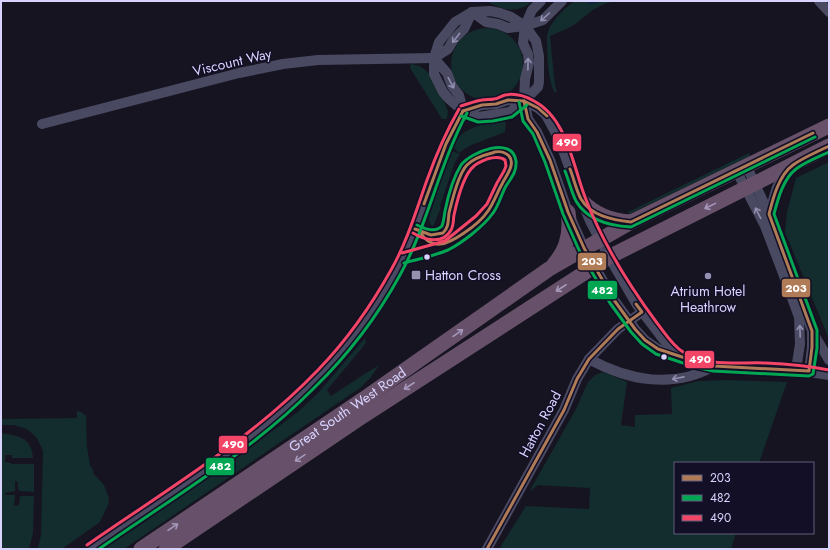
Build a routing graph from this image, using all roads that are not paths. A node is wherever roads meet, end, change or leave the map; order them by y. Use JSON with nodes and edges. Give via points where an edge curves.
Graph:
{"nodes":[{"id":1,"x":541,"y":1,"type":"edge"},
{"id":2,"x":562,"y":1,"type":"edge"},
{"id":3,"x":819,"y":1,"type":"edge"},
{"id":4,"x":829,"y":12,"type":"edge"},
{"id":5,"x":525,"y":26,"type":"junction"},
{"id":6,"x":434,"y":58,"type":"junction"},
{"id":7,"x":524,"y":101,"type":"junction"},
{"id":8,"x":463,"y":111,"type":"junction"},
{"id":9,"x":42,"y":124,"type":"dead end"},
{"id":10,"x":829,"y":126,"type":"edge"},
{"id":11,"x":829,"y":146,"type":"edge"},
{"id":12,"x":793,"y":165,"type":"junction"},
{"id":13,"x":741,"y":168,"type":"junction"},
{"id":14,"x":753,"y":189,"type":"junction"},
{"id":15,"x":581,"y":200,"type":"junction"},
{"id":16,"x":568,"y":212,"type":"junction"},
{"id":17,"x":769,"y":214,"type":"junction"},
{"id":18,"x":631,"y":222,"type":"junction"},
{"id":19,"x":597,"y":235,"type":"junction"},
{"id":20,"x":582,"y":243,"type":"junction"},
{"id":21,"x":612,"y":262,"type":"junction"},
{"id":22,"x":594,"y":266,"type":"junction"},
{"id":23,"x":549,"y":269,"type":"junction"},
{"id":24,"x":642,"y":312,"type":"junction"},
{"id":25,"x":628,"y":321,"type":"junction"},
{"id":26,"x":812,"y":331,"type":"junction"},
{"id":27,"x":683,"y":357,"type":"junction"},
{"id":28,"x":589,"y":359,"type":"junction"},
{"id":29,"x":829,"y":360,"type":"edge"},
{"id":30,"x":714,"y":366,"type":"junction"},
{"id":31,"x":796,"y":370,"type":"junction"},
{"id":32,"x":809,"y":371,"type":"junction"},
{"id":33,"x":829,"y":375,"type":"edge"},
{"id":34,"x":90,"y":549,"type":"edge"},
{"id":35,"x":141,"y":549,"type":"edge"},
{"id":36,"x":166,"y":549,"type":"edge"},
{"id":37,"x":487,"y":549,"type":"edge"}],
"edges":[{"from":1,"to":5,"type":"street","via":[[532,10]]},
{"from":2,"to":5,"type":"street","one_way":true,"via":[[543,20]]},
{"from":3,"to":4,"type":"street"},
{"from":5,"to":6,"type":"street","via":[[508,28],[486,22],[472,12],[458,19],[446,31]]},
{"from":5,"to":7,"type":"street","via":[[536,41],[540,73],[538,87]]},
{"from":6,"to":8,"type":"street","via":[[447,73],[459,95]]},
{"from":6,"to":9,"type":"street","name":"Viscount Way","via":[[318,60],[283,64]]},
{"from":7,"to":8,"type":"street","via":[[508,100]]},
{"from":7,"to":15,"type":"street","via":[[538,108],[552,124]]},
{"from":7,"to":16,"type":"street","via":[[528,119],[550,160]]},
{"from":8,"to":34,"type":"street","via":[[439,157],[403,258],[366,319],[339,355],[297,398],[229,454]]},
{"from":10,"to":13,"type":"highway","name":"Great South West Road"},
{"from":11,"to":12,"type":"highway","name":"Great South West Road"},
{"from":12,"to":14,"type":"highway","name":"Great South West Road"},
{"from":12,"to":17,"type":"street","via":[[777,187]]},
{"from":13,"to":14,"type":"street"},
{"from":13,"to":18,"type":"highway","name":"Great South West Road"},
{"from":14,"to":17,"type":"street"},
{"from":14,"to":21,"type":"highway","name":"Great South West Road","one_way":true},
{"from":31,"to":14,"type":"street","one_way":true,"via":[[800,344],[799,317]]},
{"from":15,"to":18,"type":"highway","via":[[600,215]]},
{"from":15,"to":19,"type":"street"},
{"from":16,"to":20,"type":"street"},
{"from":16,"to":23,"type":"highway","via":[[569,226],[565,246]]},
{"from":17,"to":26,"type":"street"},
{"from":18,"to":19,"type":"highway","name":"Great South West Road"},
{"from":19,"to":20,"type":"highway","name":"Great South West Road"},
{"from":19,"to":21,"type":"street"},
{"from":20,"to":22,"type":"street"},
{"from":20,"to":23,"type":"highway","name":"Great South West Road"},
{"from":21,"to":22,"type":"highway","name":"Great South West Road"},
{"from":21,"to":24,"type":"street"},
{"from":22,"to":25,"type":"street"},
{"from":22,"to":36,"type":"highway","name":"Great South West Road","one_way":true},
{"from":35,"to":23,"type":"highway","name":"Great South West Road","one_way":true,"via":[[365,398]]},
{"from":24,"to":25,"type":"street","name":"Hatton Road"},
{"from":24,"to":27,"type":"street","via":[[663,339]]},
{"from":25,"to":27,"type":"street","via":[[645,340],[658,349]]},
{"from":25,"to":28,"type":"street","name":"Hatton Road"},
{"from":26,"to":29,"type":"street"},
{"from":26,"to":32,"type":"street"},
{"from":27,"to":30,"type":"street"},
{"from":30,"to":28,"type":"street","one_way":true,"via":[[688,376],[651,380],[611,369]]},
{"from":28,"to":37,"type":"street","name":"Hatton Road","via":[[564,410]]},
{"from":30,"to":31,"type":"street"},
{"from":31,"to":32,"type":"street"},
{"from":32,"to":33,"type":"street"}]}
